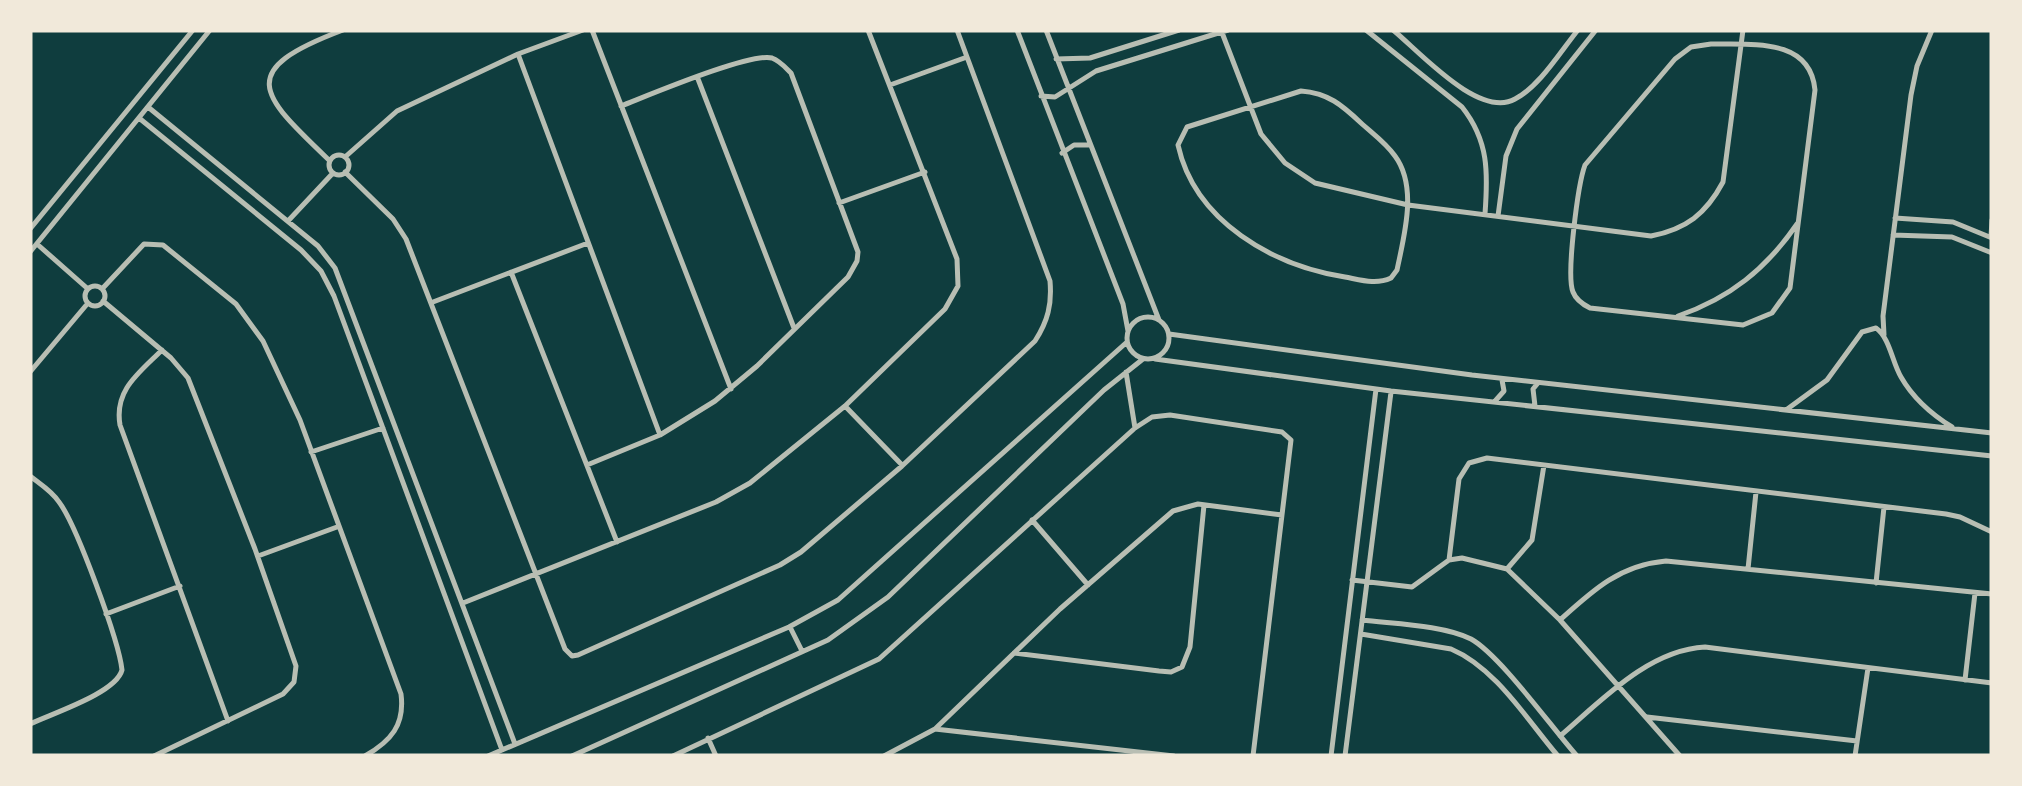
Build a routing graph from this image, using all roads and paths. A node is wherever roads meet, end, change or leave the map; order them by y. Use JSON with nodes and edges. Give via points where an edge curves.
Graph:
{"nodes":[{"id":1,"x":194,"y":30,"type":"edge"},
{"id":2,"x":210,"y":30,"type":"edge"},
{"id":3,"x":343,"y":30,"type":"edge"},
{"id":4,"x":583,"y":30,"type":"edge"},
{"id":5,"x":592,"y":30,"type":"edge"},
{"id":6,"x":868,"y":30,"type":"edge"},
{"id":7,"x":958,"y":30,"type":"edge"},
{"id":8,"x":1017,"y":30,"type":"edge"},
{"id":9,"x":1046,"y":30,"type":"edge"},
{"id":10,"x":1178,"y":30,"type":"edge"},
{"id":11,"x":1366,"y":30,"type":"edge"},
{"id":12,"x":1393,"y":30,"type":"edge"},
{"id":13,"x":1578,"y":30,"type":"edge"},
{"id":14,"x":1596,"y":30,"type":"edge"},
{"id":15,"x":1743,"y":30,"type":"edge"},
{"id":16,"x":1932,"y":30,"type":"edge"},
{"id":17,"x":1223,"y":31,"type":"edge"},
{"id":18,"x":1742,"y":44,"type":"junction"},
{"id":19,"x":518,"y":54,"type":"junction"},
{"id":20,"x":967,"y":57,"type":"junction"},
{"id":21,"x":1056,"y":59,"type":"junction"},
{"id":22,"x":169,"y":60,"type":"junction"},
{"id":23,"x":179,"y":68,"type":"junction"},
{"id":24,"x":697,"y":78,"type":"junction"},
{"id":25,"x":890,"y":85,"type":"junction"},
{"id":26,"x":1531,"y":86,"type":"junction"},
{"id":27,"x":1068,"y":91,"type":"junction"},
{"id":28,"x":1042,"y":96,"type":"junction"},
{"id":29,"x":1471,"y":96,"type":"junction"},
{"id":30,"x":1544,"y":98,"type":"junction"},
{"id":31,"x":148,"y":106,"type":"junction"},
{"id":32,"x":621,"y":106,"type":"junction"},
{"id":33,"x":1250,"y":106,"type":"junction"},
{"id":34,"x":1462,"y":107,"type":"junction"},
{"id":35,"x":139,"y":118,"type":"junction"},
{"id":36,"x":183,"y":135,"type":"junction"},
{"id":37,"x":1088,"y":145,"type":"junction"},
{"id":38,"x":174,"y":147,"type":"junction"},
{"id":39,"x":1062,"y":153,"type":"junction"},
{"id":40,"x":345,"y":156,"type":"junction"},
{"id":41,"x":88,"y":159,"type":"junction"},
{"id":42,"x":330,"y":160,"type":"junction"},
{"id":43,"x":98,"y":168,"type":"junction"},
{"id":44,"x":345,"y":172,"type":"junction"},
{"id":45,"x":925,"y":172,"type":"junction"},
{"id":46,"x":333,"y":173,"type":"junction"},
{"id":47,"x":839,"y":203,"type":"junction"},
{"id":48,"x":1408,"y":205,"type":"junction"},
{"id":49,"x":1485,"y":214,"type":"junction"},
{"id":50,"x":1498,"y":216,"type":"junction"},
{"id":51,"x":1895,"y":218,"type":"junction"},
{"id":52,"x":1992,"y":220,"type":"edge"},
{"id":53,"x":288,"y":221,"type":"junction"},
{"id":54,"x":1797,"y":224,"type":"junction"},
{"id":55,"x":1575,"y":226,"type":"junction"},
{"id":56,"x":30,"y":229,"type":"edge"},
{"id":57,"x":1894,"y":234,"type":"junction"},
{"id":58,"x":1991,"y":238,"type":"edge"},
{"id":59,"x":588,"y":243,"type":"junction"},
{"id":60,"x":36,"y":244,"type":"junction"},
{"id":61,"x":30,"y":252,"type":"edge"},
{"id":62,"x":1992,"y":253,"type":"edge"},
{"id":63,"x":512,"y":272,"type":"junction"},
{"id":64,"x":88,"y":288,"type":"junction"},
{"id":65,"x":102,"y":289,"type":"junction"},
{"id":66,"x":103,"y":301,"type":"junction"},
{"id":67,"x":433,"y":302,"type":"junction"},
{"id":68,"x":88,"y":303,"type":"junction"},
{"id":69,"x":1676,"y":317,"type":"junction"},
{"id":70,"x":1159,"y":320,"type":"junction"},
{"id":71,"x":794,"y":328,"type":"junction"},
{"id":72,"x":1128,"y":330,"type":"junction"},
{"id":73,"x":1169,"y":334,"type":"junction"},
{"id":74,"x":1884,"y":335,"type":"junction"},
{"id":75,"x":1127,"y":342,"type":"junction"},
{"id":76,"x":366,"y":345,"type":"junction"},
{"id":77,"x":162,"y":350,"type":"junction"},
{"id":78,"x":354,"y":350,"type":"junction"},
{"id":79,"x":1155,"y":358,"type":"junction"},
{"id":80,"x":1143,"y":359,"type":"junction"},
{"id":81,"x":1126,"y":370,"type":"junction"},
{"id":82,"x":30,"y":372,"type":"edge"},
{"id":83,"x":1501,"y":379,"type":"junction"},
{"id":84,"x":1538,"y":383,"type":"junction"},
{"id":85,"x":731,"y":389,"type":"junction"},
{"id":86,"x":1376,"y":389,"type":"junction"},
{"id":87,"x":1390,"y":392,"type":"junction"},
{"id":88,"x":1493,"y":401,"type":"junction"},
{"id":89,"x":845,"y":406,"type":"junction"},
{"id":90,"x":1535,"y":406,"type":"junction"},
{"id":91,"x":1786,"y":410,"type":"junction"},
{"id":92,"x":384,"y":428,"type":"junction"},
{"id":93,"x":1135,"y":428,"type":"junction"},
{"id":94,"x":1954,"y":428,"type":"junction"},
{"id":95,"x":1992,"y":432,"type":"edge"},
{"id":96,"x":660,"y":435,"type":"junction"},
{"id":97,"x":310,"y":452,"type":"junction"},
{"id":98,"x":1992,"y":456,"type":"edge"},
{"id":99,"x":587,"y":465,"type":"junction"},
{"id":100,"x":1544,"y":465,"type":"junction"},
{"id":101,"x":902,"y":466,"type":"junction"},
{"id":102,"x":30,"y":476,"type":"edge"},
{"id":103,"x":1756,"y":492,"type":"junction"},
{"id":104,"x":1204,"y":505,"type":"junction"},
{"id":105,"x":1884,"y":507,"type":"junction"},
{"id":106,"x":1282,"y":515,"type":"junction"},
{"id":107,"x":432,"y":520,"type":"junction"},
{"id":108,"x":1032,"y":520,"type":"junction"},
{"id":109,"x":419,"y":526,"type":"junction"},
{"id":110,"x":337,"y":527,"type":"junction"},
{"id":111,"x":1992,"y":532,"type":"edge"},
{"id":112,"x":616,"y":542,"type":"junction"},
{"id":113,"x":258,"y":556,"type":"junction"},
{"id":114,"x":1449,"y":560,"type":"junction"},
{"id":115,"x":1748,"y":569,"type":"junction"},
{"id":116,"x":1507,"y":570,"type":"junction"},
{"id":117,"x":538,"y":573,"type":"junction"},
{"id":118,"x":1352,"y":580,"type":"junction"},
{"id":119,"x":1367,"y":582,"type":"junction"},
{"id":120,"x":1876,"y":583,"type":"junction"},
{"id":121,"x":1088,"y":585,"type":"junction"},
{"id":122,"x":180,"y":586,"type":"junction"},
{"id":123,"x":1976,"y":592,"type":"junction"},
{"id":124,"x":1992,"y":594,"type":"edge"},
{"id":125,"x":463,"y":604,"type":"junction"},
{"id":126,"x":106,"y":614,"type":"junction"},
{"id":127,"x":1362,"y":620,"type":"junction"},
{"id":128,"x":1560,"y":620,"type":"junction"},
{"id":129,"x":790,"y":626,"type":"junction"},
{"id":130,"x":1361,"y":634,"type":"junction"},
{"id":131,"x":802,"y":651,"type":"junction"},
{"id":132,"x":1014,"y":653,"type":"junction"},
{"id":133,"x":1868,"y":668,"type":"junction"},
{"id":134,"x":1966,"y":680,"type":"junction"},
{"id":135,"x":1992,"y":683,"type":"edge"},
{"id":136,"x":1618,"y":686,"type":"junction"},
{"id":137,"x":1646,"y":717,"type":"junction"},
{"id":138,"x":228,"y":722,"type":"junction"},
{"id":139,"x":30,"y":724,"type":"edge"},
{"id":140,"x":935,"y":730,"type":"junction"},
{"id":141,"x":1560,"y":736,"type":"junction"},
{"id":142,"x":708,"y":738,"type":"junction"},
{"id":143,"x":1857,"y":740,"type":"junction"},
{"id":144,"x":515,"y":744,"type":"junction"},
{"id":145,"x":502,"y":750,"type":"junction"},
{"id":146,"x":154,"y":756,"type":"edge"},
{"id":147,"x":365,"y":756,"type":"edge"},
{"id":148,"x":488,"y":756,"type":"edge"},
{"id":149,"x":572,"y":756,"type":"edge"},
{"id":150,"x":674,"y":756,"type":"edge"},
{"id":151,"x":716,"y":756,"type":"edge"},
{"id":152,"x":884,"y":756,"type":"edge"},
{"id":153,"x":1174,"y":756,"type":"edge"},
{"id":154,"x":1253,"y":756,"type":"edge"},
{"id":155,"x":1332,"y":756,"type":"edge"},
{"id":156,"x":1346,"y":756,"type":"edge"},
{"id":157,"x":1558,"y":756,"type":"edge"},
{"id":158,"x":1576,"y":756,"type":"edge"},
{"id":159,"x":1680,"y":756,"type":"edge"},
{"id":160,"x":1855,"y":756,"type":"edge"}],
"edges":[{"from":1,"to":22,"type":"street"},
{"from":2,"to":23,"type":"street"},
{"from":3,"to":42,"type":"street","via":[[295,48],[276,63],[269,88],[279,111]]},
{"from":4,"to":19,"type":"street"},
{"from":5,"to":32,"type":"street"},
{"from":6,"to":25,"type":"street"},
{"from":7,"to":20,"type":"street"},
{"from":8,"to":28,"type":"street"},
{"from":9,"to":21,"type":"street"},
{"from":10,"to":21,"type":"street","via":[[1090,58]]},
{"from":11,"to":34,"type":"street"},
{"from":12,"to":29,"type":"street"},
{"from":13,"to":26,"type":"street"},
{"from":14,"to":30,"type":"street"},
{"from":15,"to":18,"type":"street"},
{"from":16,"to":51,"type":"street","via":[[1916,66]]},
{"from":17,"to":27,"type":"street","via":[[1096,71]]},
{"from":17,"to":33,"type":"street"},
{"from":18,"to":54,"type":"street","via":[[1788,49],[1814,77]]},
{"from":18,"to":55,"type":"street","via":[[1701,44],[1675,59],[1590,155]]},
{"from":18,"to":55,"type":"street","via":[[1728,158],[1712,203],[1695,220],[1651,236]]},
{"from":19,"to":40,"type":"street","via":[[397,111]]},
{"from":19,"to":59,"type":"street"},
{"from":20,"to":25,"type":"street"},
{"from":20,"to":101,"type":"street","via":[[1050,281],[1049,313],[1035,341]]},
{"from":21,"to":27,"type":"street"},
{"from":22,"to":23,"type":"street"},
{"from":22,"to":41,"type":"street"},
{"from":23,"to":31,"type":"street"},
{"from":24,"to":32,"type":"street"},
{"from":24,"to":47,"type":"street","via":[[760,57],[783,64]]},
{"from":24,"to":71,"type":"street"},
{"from":25,"to":45,"type":"street"},
{"from":26,"to":29,"type":"street","via":[[1504,104]]},
{"from":26,"to":30,"type":"street"},
{"from":27,"to":28,"type":"street"},
{"from":27,"to":37,"type":"street"},
{"from":28,"to":39,"type":"street"},
{"from":29,"to":34,"type":"street"},
{"from":30,"to":50,"type":"street","via":[[1510,142]]},
{"from":31,"to":35,"type":"street"},
{"from":31,"to":36,"type":"street"},
{"from":32,"to":85,"type":"street"},
{"from":33,"to":48,"type":"street","via":[[1284,163],[1316,183]]},
{"from":33,"to":48,"type":"street","via":[[1301,91],[1332,98],[1395,156]]},
{"from":33,"to":48,"type":"street","via":[[1187,127],[1178,145],[1206,201],[1266,253],[1315,273],[1382,282],[1397,270]]},
{"from":34,"to":49,"type":"street","via":[[1487,156]]},
{"from":35,"to":38,"type":"street"},
{"from":35,"to":43,"type":"street"},
{"from":36,"to":38,"type":"street"},
{"from":36,"to":53,"type":"street"},
{"from":37,"to":39,"type":"street"},
{"from":37,"to":70,"type":"street"},
{"from":38,"to":78,"type":"street","via":[[312,260],[329,284]]},
{"from":39,"to":72,"type":"street"},
{"from":40,"to":42,"type":"street"},
{"from":40,"to":44,"type":"street"},
{"from":41,"to":43,"type":"street"},
{"from":41,"to":56,"type":"street"},
{"from":42,"to":46,"type":"street"},
{"from":43,"to":60,"type":"street"},
{"from":44,"to":46,"type":"street"},
{"from":44,"to":67,"type":"street","via":[[400,228]]},
{"from":45,"to":47,"type":"street"},
{"from":45,"to":89,"type":"street","via":[[954,250],[958,286],[945,309]]},
{"from":46,"to":53,"type":"street"},
{"from":47,"to":71,"type":"street","via":[[857,261]]},
{"from":48,"to":49,"type":"street"},
{"from":49,"to":50,"type":"street"},
{"from":50,"to":55,"type":"street"},
{"from":51,"to":57,"type":"street"},
{"from":51,"to":58,"type":"street","via":[[1954,222]]},
{"from":52,"to":58,"type":"street"},
{"from":53,"to":76,"type":"street","via":[[335,268]]},
{"from":54,"to":69,"type":"street","via":[[1758,272]]},
{"from":54,"to":69,"type":"street","via":[[1790,288],[1772,313],[1744,325]]},
{"from":55,"to":69,"type":"street","via":[[1571,286],[1581,303]]},
{"from":57,"to":62,"type":"street","via":[[1952,237]]},
{"from":57,"to":74,"type":"street"},
{"from":59,"to":63,"type":"street"},
{"from":59,"to":96,"type":"street"},
{"from":60,"to":61,"type":"street"},
{"from":60,"to":64,"type":"street"},
{"from":63,"to":67,"type":"street"},
{"from":63,"to":99,"type":"street"},
{"from":64,"to":65,"type":"street"},
{"from":64,"to":68,"type":"street"},
{"from":65,"to":66,"type":"street"},
{"from":65,"to":97,"type":"street","via":[[144,244],[163,245],[251,320]]},
{"from":66,"to":68,"type":"street"},
{"from":66,"to":77,"type":"street"},
{"from":67,"to":117,"type":"street"},
{"from":68,"to":82,"type":"street"},
{"from":70,"to":72,"type":"street","via":[[1141,318]]},
{"from":70,"to":73,"type":"street"},
{"from":71,"to":85,"type":"street"},
{"from":72,"to":75,"type":"street"},
{"from":73,"to":79,"type":"street","via":[[1165,352]]},
{"from":73,"to":83,"type":"street"},
{"from":74,"to":91,"type":"street","via":[[1866,330],[1827,380]]},
{"from":74,"to":94,"type":"street","via":[[1912,394]]},
{"from":75,"to":80,"type":"street"},
{"from":75,"to":129,"type":"street","via":[[863,580]]},
{"from":76,"to":78,"type":"street"},
{"from":76,"to":107,"type":"street"},
{"from":77,"to":113,"type":"street","via":[[188,378]]},
{"from":77,"to":122,"type":"street","via":[[124,389],[118,413]]},
{"from":78,"to":92,"type":"street"},
{"from":79,"to":80,"type":"street"},
{"from":79,"to":86,"type":"street"},
{"from":80,"to":81,"type":"street"},
{"from":81,"to":93,"type":"street"},
{"from":81,"to":131,"type":"street","via":[[888,597],[850,627]]},
{"from":83,"to":84,"type":"street"},
{"from":83,"to":88,"type":"street","via":[[1504,391]]},
{"from":84,"to":90,"type":"street"},
{"from":84,"to":91,"type":"street"},
{"from":85,"to":96,"type":"street"},
{"from":86,"to":87,"type":"street"},
{"from":86,"to":118,"type":"street"},
{"from":87,"to":88,"type":"street"},
{"from":87,"to":119,"type":"street"},
{"from":88,"to":90,"type":"street"},
{"from":89,"to":101,"type":"street"},
{"from":89,"to":112,"type":"street","via":[[750,483]]},
{"from":90,"to":98,"type":"street"},
{"from":91,"to":94,"type":"street"},
{"from":92,"to":97,"type":"street"},
{"from":92,"to":109,"type":"street"},
{"from":93,"to":106,"type":"street","via":[[1170,415],[1286,434]]},
{"from":93,"to":108,"type":"street"},
{"from":94,"to":95,"type":"street"},
{"from":96,"to":99,"type":"street"},
{"from":97,"to":110,"type":"street"},
{"from":99,"to":112,"type":"street"},
{"from":100,"to":103,"type":"street"},
{"from":100,"to":114,"type":"street","via":[[1469,462],[1459,479]]},
{"from":100,"to":116,"type":"street","via":[[1532,540]]},
{"from":101,"to":117,"type":"street","via":[[791,559],[578,656],[565,649]]},
{"from":102,"to":126,"type":"street","via":[[64,509]]},
{"from":103,"to":105,"type":"street"},
{"from":103,"to":115,"type":"street"},
{"from":104,"to":106,"type":"street"},
{"from":104,"to":121,"type":"street","via":[[1173,511]]},
{"from":104,"to":132,"type":"street","via":[[1190,647],[1182,667],[1159,671]]},
{"from":105,"to":111,"type":"street","via":[[1960,516]]},
{"from":105,"to":120,"type":"street"},
{"from":106,"to":154,"type":"street"},
{"from":107,"to":109,"type":"street"},
{"from":107,"to":125,"type":"street"},
{"from":108,"to":121,"type":"street"},
{"from":108,"to":142,"type":"street","via":[[879,658]]},
{"from":109,"to":145,"type":"street"},
{"from":110,"to":113,"type":"street"},
{"from":110,"to":147,"type":"street","via":[[401,694],[400,724]]},
{"from":112,"to":117,"type":"street"},
{"from":113,"to":138,"type":"street","via":[[296,674],[283,694]]},
{"from":114,"to":116,"type":"street"},
{"from":114,"to":119,"type":"street","via":[[1412,587]]},
{"from":115,"to":120,"type":"street"},
{"from":115,"to":128,"type":"street","via":[[1666,562],[1628,568]]},
{"from":116,"to":128,"type":"street"},
{"from":117,"to":125,"type":"street"},
{"from":118,"to":119,"type":"street"},
{"from":118,"to":155,"type":"street"},
{"from":119,"to":127,"type":"street"},
{"from":120,"to":123,"type":"street"},
{"from":121,"to":132,"type":"street"},
{"from":122,"to":126,"type":"street"},
{"from":122,"to":138,"type":"street"},
{"from":123,"to":124,"type":"street"},
{"from":123,"to":134,"type":"street"},
{"from":125,"to":144,"type":"street"},
{"from":126,"to":139,"type":"street","via":[[121,662],[116,683]]},
{"from":127,"to":130,"type":"street"},
{"from":127,"to":141,"type":"street","via":[[1470,639]]},
{"from":128,"to":136,"type":"street"},
{"from":129,"to":131,"type":"street"},
{"from":129,"to":144,"type":"street"},
{"from":130,"to":156,"type":"street"},
{"from":130,"to":157,"type":"street","via":[[1464,654]]},
{"from":131,"to":149,"type":"street"},
{"from":132,"to":140,"type":"street"},
{"from":133,"to":134,"type":"street"},
{"from":133,"to":136,"type":"street","via":[[1689,648]]},
{"from":133,"to":143,"type":"street"},
{"from":134,"to":135,"type":"street"},
{"from":136,"to":137,"type":"street"},
{"from":136,"to":141,"type":"street"},
{"from":137,"to":143,"type":"street"},
{"from":137,"to":159,"type":"street"},
{"from":138,"to":146,"type":"street"},
{"from":140,"to":152,"type":"street"},
{"from":140,"to":153,"type":"street"},
{"from":141,"to":158,"type":"street"},
{"from":142,"to":150,"type":"street"},
{"from":142,"to":151,"type":"street"},
{"from":143,"to":160,"type":"street"},
{"from":144,"to":145,"type":"street"},
{"from":145,"to":148,"type":"street"}]}
